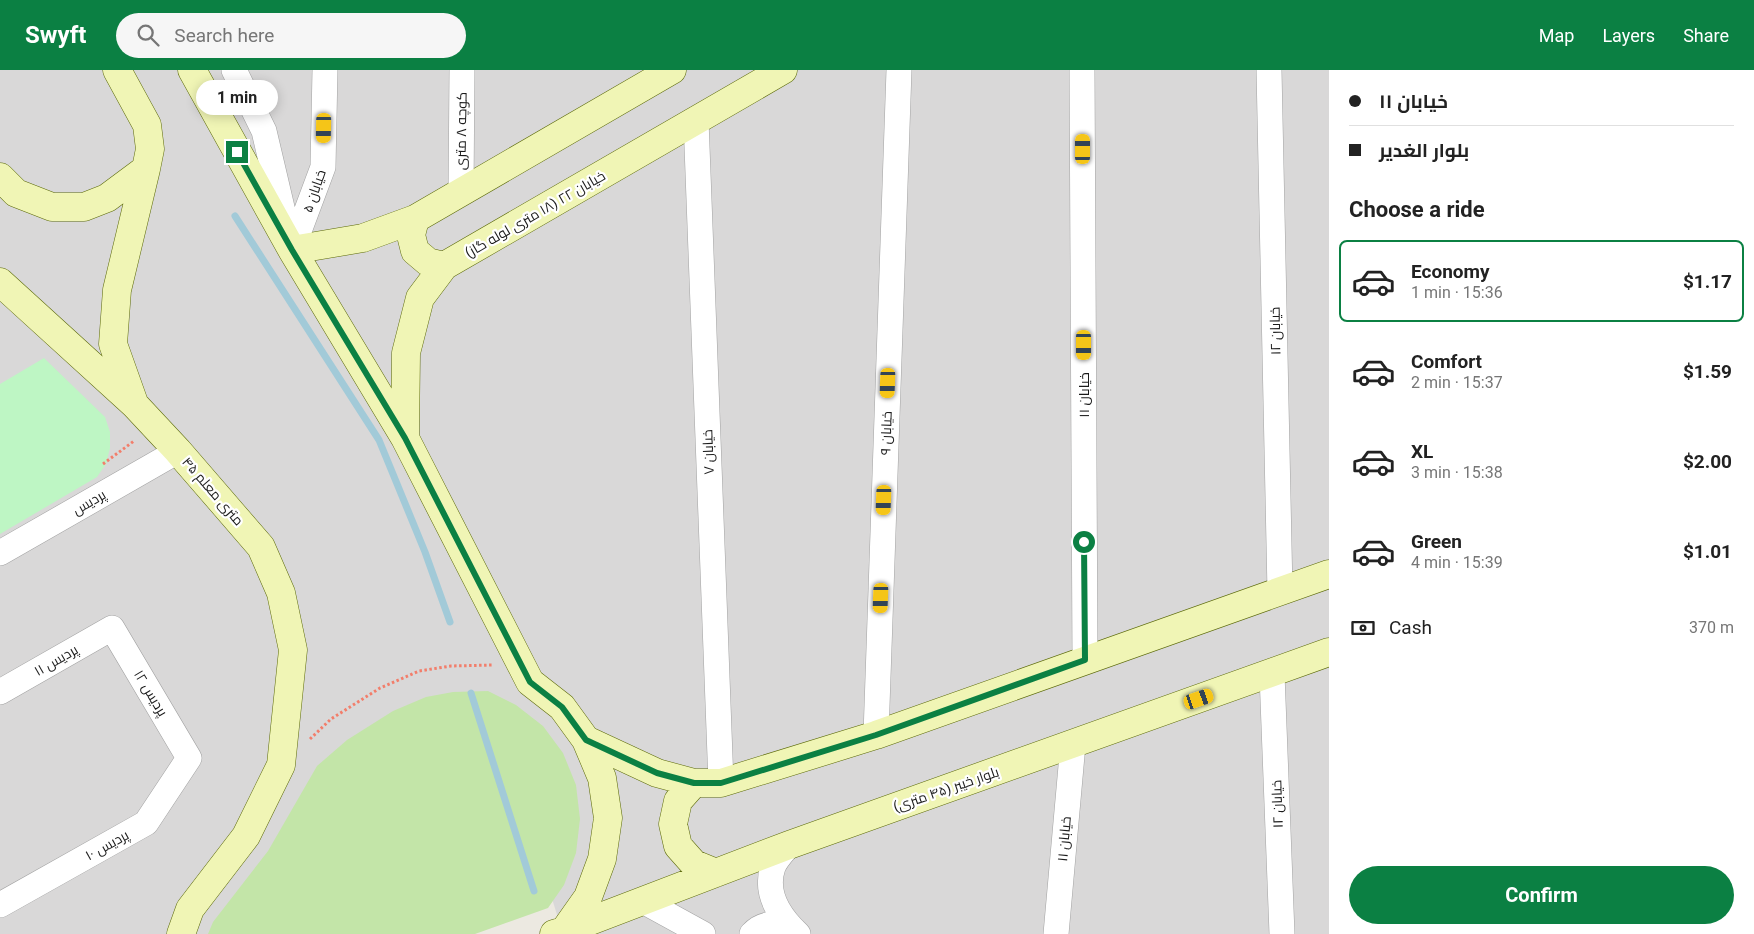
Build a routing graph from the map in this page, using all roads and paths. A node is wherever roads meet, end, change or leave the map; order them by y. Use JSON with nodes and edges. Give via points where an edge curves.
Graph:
{"nodes":[{"id":1,"x":117,"y":70,"type":"edge"},
{"id":2,"x":192,"y":70,"type":"edge"},
{"id":3,"x":234,"y":70,"type":"edge"},
{"id":4,"x":325,"y":70,"type":"edge"},
{"id":5,"x":462,"y":70,"type":"edge"},
{"id":6,"x":672,"y":70,"type":"edge"},
{"id":7,"x":783,"y":70,"type":"edge"},
{"id":8,"x":899,"y":70,"type":"edge"},
{"id":9,"x":1082,"y":70,"type":"edge"},
{"id":10,"x":1269,"y":70,"type":"edge"},
{"id":11,"x":696,"y":120,"type":"junction"},
{"id":12,"x":146,"y":169,"type":"junction"},
{"id":13,"x":0,"y":177,"type":"edge"},
{"id":14,"x":461,"y":192,"type":"junction"},
{"id":15,"x":415,"y":219,"type":"junction"},
{"id":16,"x":292,"y":250,"type":"junction"},
{"id":17,"x":444,"y":266,"type":"junction"},
{"id":18,"x":0,"y":282,"type":"edge"},
{"id":19,"x":135,"y":405,"type":"junction"},
{"id":20,"x":154,"y":426,"type":"junction"},
{"id":21,"x":405,"y":438,"type":"junction"},
{"id":22,"x":178,"y":451,"type":"junction"},
{"id":23,"x":101,"y":465,"type":"dead end"},
{"id":24,"x":0,"y":553,"type":"edge"},
{"id":25,"x":1329,"y":574,"type":"edge"},
{"id":26,"x":1280,"y":592,"type":"junction"},
{"id":27,"x":112,"y":628,"type":"joint"},
{"id":28,"x":1329,"y":652,"type":"edge"},
{"id":29,"x":1085,"y":660,"type":"junction"},
{"id":30,"x":1272,"y":674,"type":"junction"},
{"id":31,"x":530,"y":682,"type":"junction"},
{"id":32,"x":0,"y":692,"type":"edge"},
{"id":33,"x":876,"y":735,"type":"junction"},
{"id":34,"x":310,"y":739,"type":"dead end"},
{"id":35,"x":586,"y":740,"type":"junction"},
{"id":36,"x":1073,"y":744,"type":"junction"},
{"id":37,"x":189,"y":758,"type":"joint"},
{"id":38,"x":694,"y":783,"type":"junction"},
{"id":39,"x":721,"y":783,"type":"junction"},
{"id":40,"x":790,"y":844,"type":"junction"},
{"id":41,"x":716,"y":873,"type":"junction"},
{"id":42,"x":643,"y":900,"type":"junction"},
{"id":43,"x":0,"y":905,"type":"edge"},
{"id":44,"x":190,"y":909,"type":"junction"},
{"id":45,"x":594,"y":927,"type":"edge"},
{"id":46,"x":793,"y":929,"type":"edge"},
{"id":47,"x":559,"y":932,"type":"edge"},
{"id":48,"x":168,"y":934,"type":"edge"},
{"id":49,"x":181,"y":934,"type":"edge"},
{"id":50,"x":703,"y":934,"type":"edge"},
{"id":51,"x":752,"y":934,"type":"edge"},
{"id":52,"x":1056,"y":934,"type":"edge"},
{"id":53,"x":1282,"y":934,"type":"edge"}],
"edges":[{"from":1,"to":12,"type":"main road","via":[[147,124],[150,149]]},
{"from":2,"to":16,"type":"main road"},
{"from":3,"to":16,"type":"street","via":[[264,131]]},
{"from":4,"to":16,"type":"street","name":"خیابان ۵","via":[[323,167]]},
{"from":5,"to":14,"type":"street","name":"کوچه ۸ متری"},
{"from":6,"to":14,"type":"main road"},
{"from":7,"to":11,"type":"main road","name":"خیابان ۲۲ (۱۸ متری لوله گاز)"},
{"from":8,"to":33,"type":"street","name":"خیابان ۹"},
{"from":9,"to":29,"type":"street","name":"خیابان ۱۱"},
{"from":10,"to":26,"type":"street","name":"خیابان ۱۲"},
{"from":11,"to":17,"type":"main road","name":"خیابان ۲۲ (۱۸ متری لوله گاز)"},
{"from":11,"to":39,"type":"street","name":"خیابان ۷"},
{"from":12,"to":13,"type":"main road","via":[[107,198],[84,207],[52,207],[16,193]]},
{"from":12,"to":19,"type":"main road","via":[[117,290],[113,344]]},
{"from":14,"to":15,"type":"main road"},
{"from":15,"to":16,"type":"main road","via":[[363,238]]},
{"from":15,"to":17,"type":"main road","via":[[411,235],[416,251],[428,262]]},
{"from":16,"to":21,"type":"main road"},
{"from":17,"to":21,"type":"main road","name":"خیابان ۲۲ (۱۸ متری لوله گاز)","via":[[420,298],[406,353]]},
{"from":18,"to":19,"type":"main road","name":"۴۵ متری معلم"},
{"from":19,"to":20,"type":"main road","name":"۴۵ متری معلم"},
{"from":20,"to":22,"type":"main road","name":"۴۵ متری معلم"},
{"from":20,"to":23,"type":"path"},
{"from":21,"to":31,"type":"main road"},
{"from":22,"to":24,"type":"street","name":"پردیس"},
{"from":22,"to":44,"type":"main road","name":"۴۵ متری معلم","via":[[261,547],[281,593],[293,650],[281,766],[246,836]]},
{"from":25,"to":26,"type":"main road"},
{"from":26,"to":29,"type":"main road"},
{"from":27,"to":32,"type":"street","name":"پردیس ۱۱"},
{"from":27,"to":37,"type":"street","name":"پردیس ۱۲"},
{"from":28,"to":30,"type":"main road","name":"بلوار خیبر (۴۵ متری)"},
{"from":29,"to":33,"type":"main road"},
{"from":30,"to":36,"type":"main road","name":"بلوار خیبر (۴۵ متری)"},
{"from":30,"to":53,"type":"street","name":"خیابان ۱۲"},
{"from":31,"to":34,"type":"path","via":[[493,665],[451,666],[419,672],[380,688],[331,719]]},
{"from":31,"to":35,"type":"main road","via":[[562,707]]},
{"from":33,"to":39,"type":"main road"},
{"from":35,"to":38,"type":"main road","via":[[657,773]]},
{"from":35,"to":47,"type":"main road","via":[[602,778],[608,818],[602,859],[588,897]]},
{"from":36,"to":40,"type":"main road","name":"بلوار خیبر (۴۵ متری)"},
{"from":36,"to":52,"type":"street","name":"خیابان ۱۱"},
{"from":37,"to":43,"type":"street","name":"پردیس ۱۰","via":[[146,823]]},
{"from":38,"to":39,"type":"main road"},
{"from":38,"to":41,"type":"main road","via":[[676,808],[673,824],[678,846],[694,864]]},
{"from":40,"to":41,"type":"main road","name":"بلوار خیبر (۴۵ متری)"},
{"from":40,"to":46,"type":"street","via":[[774,867],[770,885],[776,907]]},
{"from":41,"to":42,"type":"main road","name":"بلوار خیبر (۴۵ متری)"},
{"from":42,"to":45,"type":"main road","name":"بلوار خیبر (۴۵ متری)"},
{"from":42,"to":50,"type":"street"},
{"from":44,"to":48,"type":"main road"},
{"from":44,"to":49,"type":"main road"},
{"from":45,"to":47,"type":"main road","name":"بلوار خیبر (۴۵ متری)"},
{"from":46,"to":51,"type":"street","via":[[777,923],[766,925]]}]}
